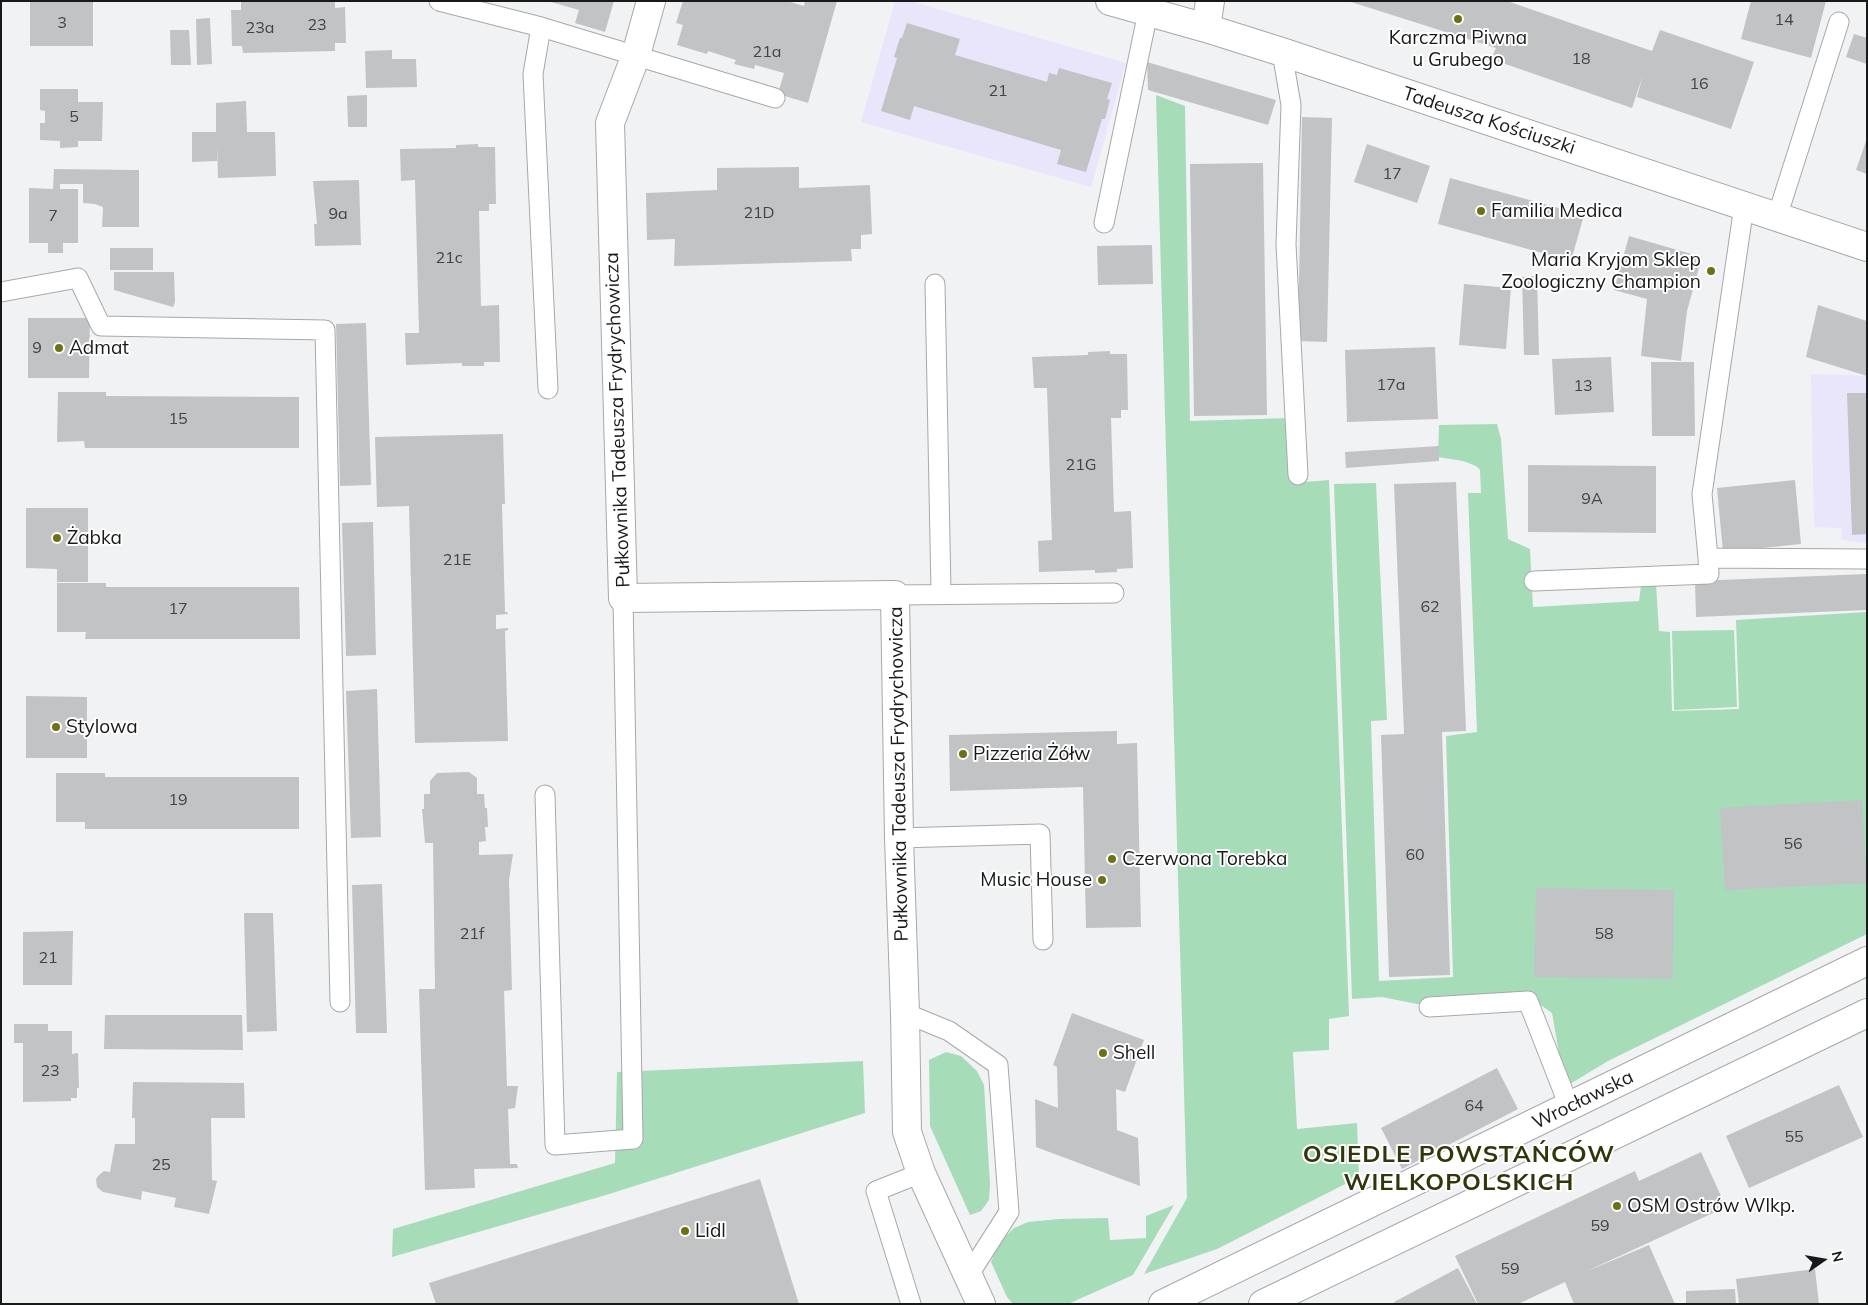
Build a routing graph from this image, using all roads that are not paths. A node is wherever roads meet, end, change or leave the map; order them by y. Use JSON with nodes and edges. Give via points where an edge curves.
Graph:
{"nodes":[{"id":1,"x":438,"y":1,"type":"edge"},
{"id":2,"x":651,"y":1,"type":"edge"},
{"id":3,"x":1110,"y":1,"type":"edge"},
{"id":4,"x":1210,"y":1,"type":"edge"},
{"id":5,"x":1148,"y":12,"type":"junction"},
{"id":6,"x":1840,"y":22,"type":"dead end"},
{"id":7,"x":541,"y":28,"type":"junction"},
{"id":8,"x":1206,"y":28,"type":"junction"},
{"id":9,"x":1282,"y":52,"type":"junction"},
{"id":10,"x":636,"y":56,"type":"junction"},
{"id":11,"x":775,"y":98,"type":"dead end"},
{"id":12,"x":1744,"y":206,"type":"junction"},
{"id":13,"x":1777,"y":217,"type":"junction"},
{"id":14,"x":1104,"y":223,"type":"dead end"},
{"id":15,"x":1867,"y":247,"type":"edge"},
{"id":16,"x":935,"y":284,"type":"dead end"},
{"id":17,"x":1,"y":292,"type":"edge"},
{"id":18,"x":548,"y":390,"type":"dead end"},
{"id":19,"x":1298,"y":475,"type":"dead end"},
{"id":20,"x":1708,"y":558,"type":"junction"},
{"id":21,"x":1867,"y":559,"type":"edge"},
{"id":22,"x":1534,"y":581,"type":"dead end"},
{"id":23,"x":941,"y":593,"type":"junction"},
{"id":24,"x":1114,"y":593,"type":"dead end"},
{"id":25,"x":895,"y":594,"type":"junction"},
{"id":26,"x":624,"y":598,"type":"junction"},
{"id":27,"x":546,"y":795,"type":"dead end"},
{"id":28,"x":898,"y":838,"type":"junction"},
{"id":29,"x":1043,"y":940,"type":"dead end"},
{"id":30,"x":1867,"y":961,"type":"edge"},
{"id":31,"x":340,"y":1002,"type":"dead end"},
{"id":32,"x":1429,"y":1007,"type":"dead end"},
{"id":33,"x":906,"y":1013,"type":"junction"},
{"id":34,"x":1867,"y":1013,"type":"edge"},
{"id":35,"x":1569,"y":1106,"type":"junction"},
{"id":36,"x":921,"y":1174,"type":"junction"},
{"id":37,"x":968,"y":1276,"type":"junction"},
{"id":38,"x":911,"y":1304,"type":"edge"},
{"id":39,"x":981,"y":1304,"type":"edge"},
{"id":40,"x":1163,"y":1304,"type":"edge"},
{"id":41,"x":1264,"y":1304,"type":"edge"}],
"edges":[{"from":1,"to":7,"type":"lane"},
{"from":2,"to":10,"type":"street","name":"Pułkownika Tadeusza Frydrychowicza"},
{"from":3,"to":5,"type":"street","name":"Tadeusza Kościuszki"},
{"from":4,"to":8,"type":"street"},
{"from":5,"to":8,"type":"street","name":"Tadeusza Kościuszki"},
{"from":5,"to":14,"type":"lane"},
{"from":6,"to":13,"type":"lane"},
{"from":7,"to":10,"type":"lane"},
{"from":7,"to":18,"type":"lane","via":[[533,74]]},
{"from":8,"to":9,"type":"street","name":"Tadeusza Kościuszki"},
{"from":9,"to":12,"type":"street","name":"Tadeusza Kościuszki"},
{"from":9,"to":19,"type":"lane","via":[[1291,105],[1286,244]]},
{"from":10,"to":11,"type":"lane"},
{"from":10,"to":26,"type":"street","name":"Pułkownika Tadeusza Frydrychowicza","via":[[610,123]]},
{"from":12,"to":13,"type":"street","name":"Tadeusza Kościuszki"},
{"from":12,"to":20,"type":"lane","via":[[1702,494]]},
{"from":13,"to":15,"type":"street","name":"Tadeusza Kościuszki"},
{"from":16,"to":23,"type":"lane"},
{"from":17,"to":31,"type":"lane","via":[[78,278],[101,326],[325,330]]},
{"from":20,"to":21,"type":"lane"},
{"from":20,"to":22,"type":"lane","via":[[1709,574]]},
{"from":23,"to":24,"type":"lane"},
{"from":23,"to":25,"type":"lane"},
{"from":25,"to":26,"type":"street","name":"Pułkownika Tadeusza Frydrychowicza"},
{"from":25,"to":28,"type":"street","name":"Pułkownika Tadeusza Frydrychowicza"},
{"from":26,"to":27,"type":"lane","via":[[633,1139],[555,1145]]},
{"from":28,"to":29,"type":"lane","via":[[1040,834]]},
{"from":28,"to":33,"type":"street","name":"Pułkownika Tadeusza Frydrychowicza"},
{"from":30,"to":35,"type":"street","name":"Wrocławska"},
{"from":32,"to":35,"type":"lane","via":[[1528,1001]]},
{"from":33,"to":36,"type":"street","name":"Pułkownika Tadeusza Frydrychowicza","via":[[907,1132]]},
{"from":33,"to":37,"type":"lane","via":[[949,1032],[998,1065],[1009,1212]]},
{"from":34,"to":41,"type":"street"},
{"from":35,"to":40,"type":"street","name":"Wrocławska"},
{"from":36,"to":37,"type":"street","name":"Pułkownika Tadeusza Frydrychowicza"},
{"from":36,"to":38,"type":"lane","via":[[876,1191]]},
{"from":37,"to":39,"type":"street","name":"Pułkownika Tadeusza Frydrychowicza"}]}
